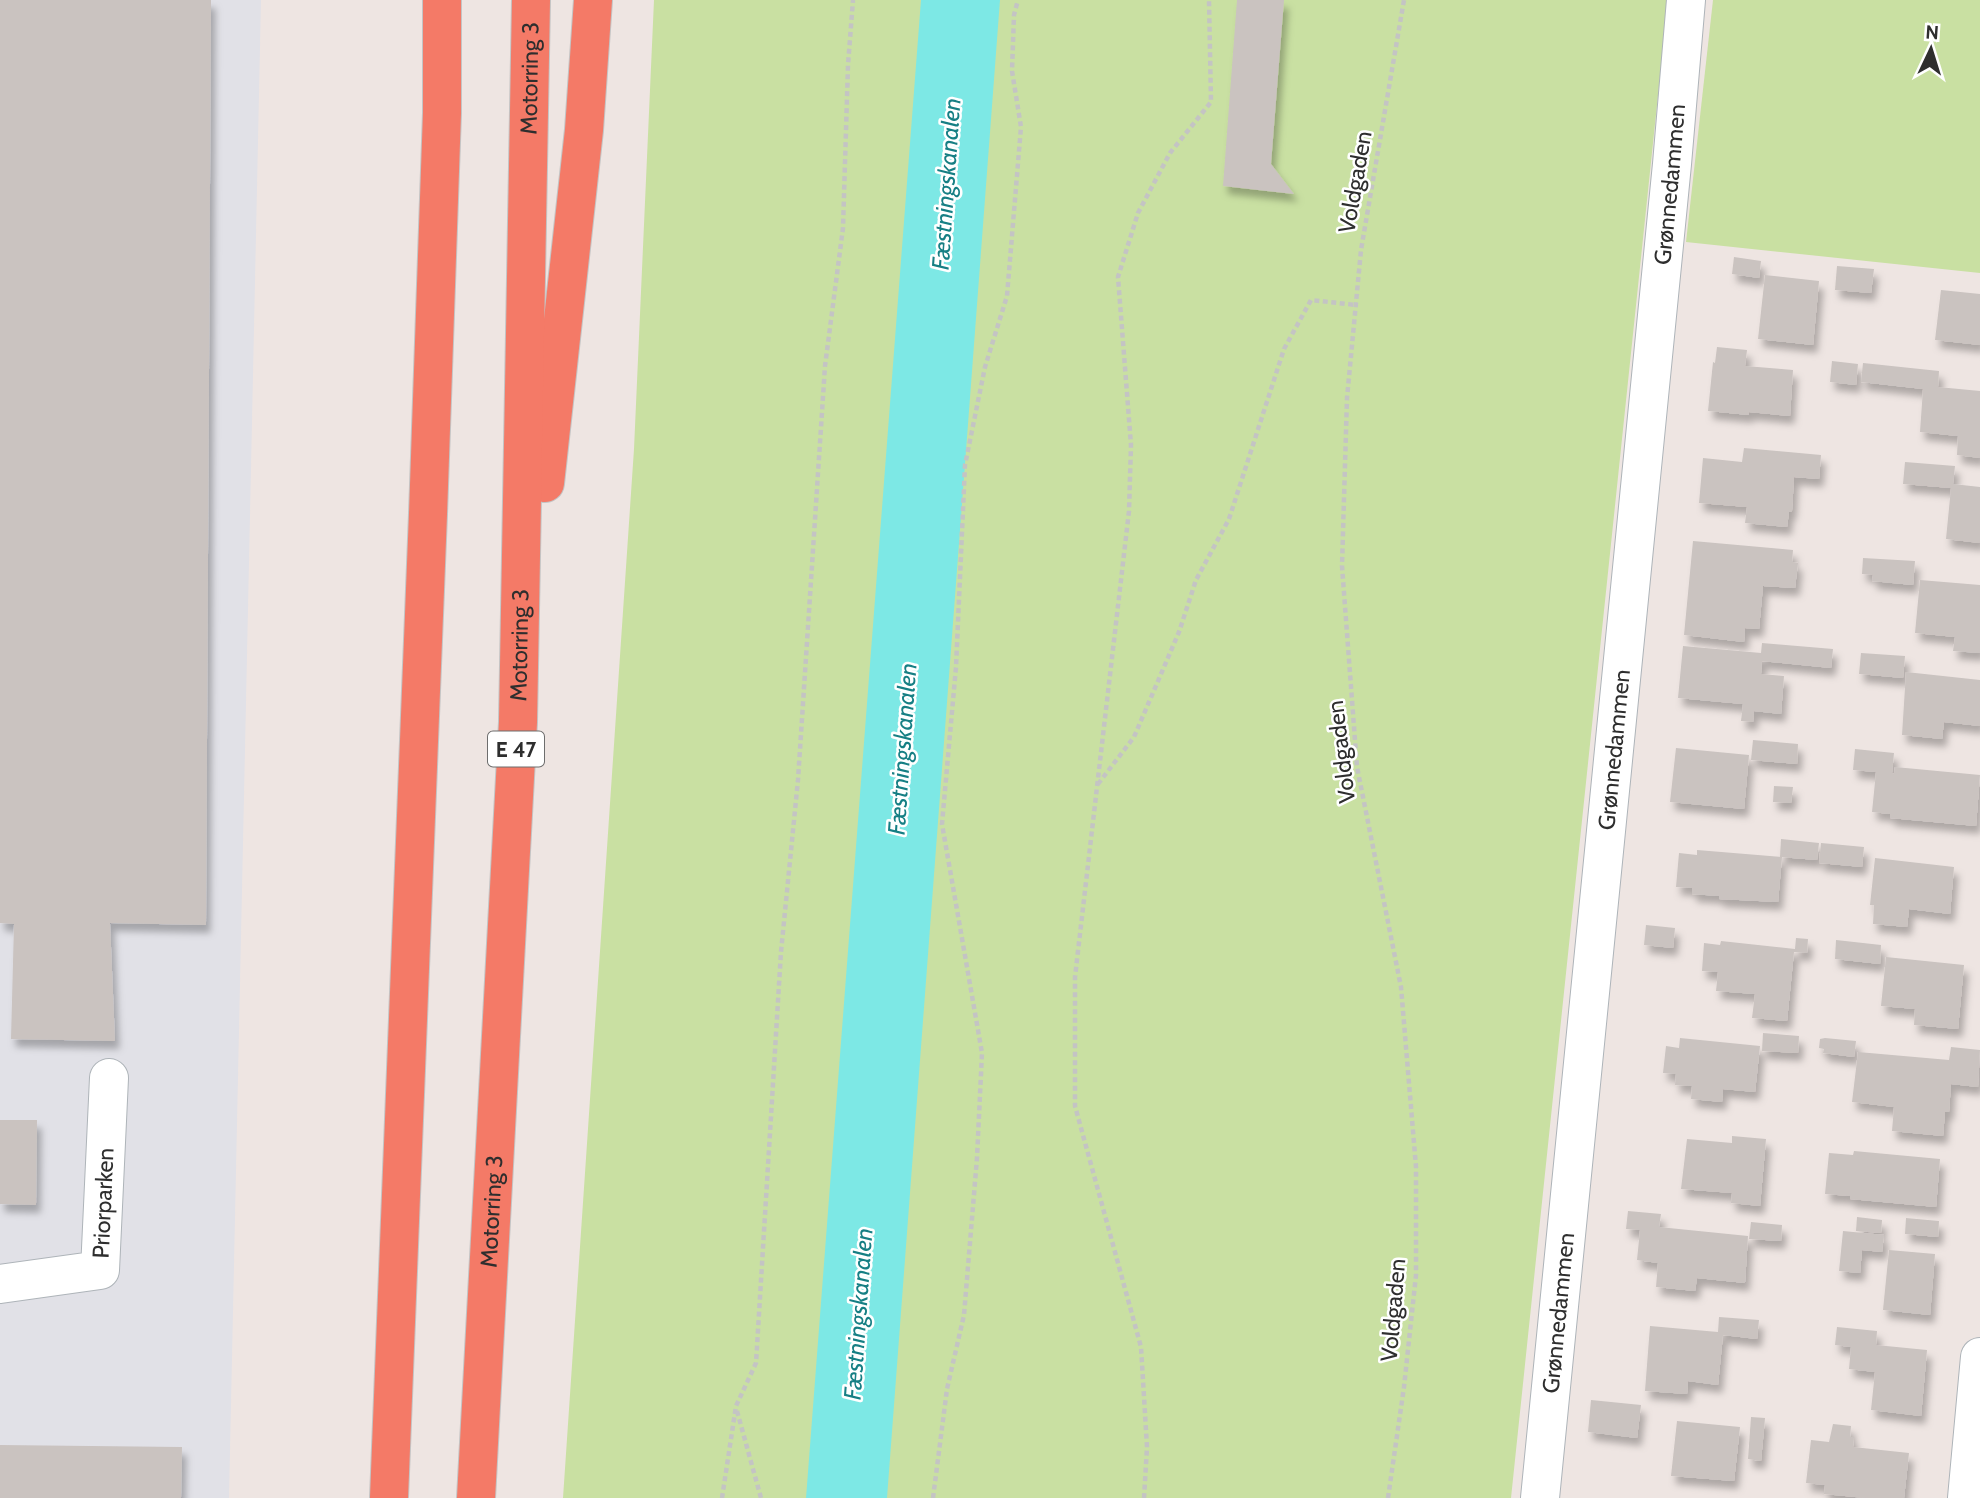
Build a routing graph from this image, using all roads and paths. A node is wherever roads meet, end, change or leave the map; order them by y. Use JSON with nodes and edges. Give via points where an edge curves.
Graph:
{"nodes":[{"id":1,"x":442,"y":0,"type":"edge"},
{"id":2,"x":531,"y":0,"type":"edge"},
{"id":3,"x":593,"y":0,"type":"edge"},
{"id":4,"x":853,"y":0,"type":"edge"},
{"id":5,"x":1018,"y":0,"type":"edge"},
{"id":6,"x":1209,"y":0,"type":"edge"},
{"id":7,"x":1404,"y":0,"type":"edge"},
{"id":8,"x":1686,"y":0,"type":"edge"},
{"id":9,"x":1356,"y":305,"type":"junction"},
{"id":10,"x":518,"y":722,"type":"junction"},
{"id":11,"x":1097,"y":785,"type":"junction"},
{"id":12,"x":109,"y":1078,"type":"dead end"},
{"id":13,"x":0,"y":1284,"type":"edge"},
{"id":14,"x":1980,"y":1357,"type":"edge"},
{"id":15,"x":736,"y":1406,"type":"junction"},
{"id":16,"x":389,"y":1498,"type":"edge"},
{"id":17,"x":476,"y":1498,"type":"edge"},
{"id":18,"x":722,"y":1498,"type":"edge"},
{"id":19,"x":761,"y":1498,"type":"edge"},
{"id":20,"x":933,"y":1498,"type":"edge"},
{"id":21,"x":1144,"y":1498,"type":"edge"},
{"id":22,"x":1388,"y":1498,"type":"edge"},
{"id":23,"x":1539,"y":1498,"type":"edge"},
{"id":24,"x":1967,"y":1498,"type":"edge"}],
"edges":[{"from":1,"to":16,"type":"highway","via":[[429,486]]},
{"from":2,"to":10,"type":"highway","name":"Motorring 3","number":"E 47"},
{"from":3,"to":10,"type":"highway","via":[[584,130]]},
{"from":4,"to":15,"type":"path","via":[[843,228],[824,380],[756,1363]]},
{"from":5,"to":20,"type":"path","via":[[1012,71],[1021,127],[1007,296],[985,367],[965,465],[943,824],[982,1053],[964,1315],[947,1389]]},
{"from":6,"to":11,"type":"path","via":[[1211,102],[1170,153],[1138,213],[1118,277],[1131,445],[1129,511]]},
{"from":7,"to":9,"type":"path","name":"Voldgaden","via":[[1361,250]]},
{"from":8,"to":23,"type":"street","name":"Grønnedammen"},
{"from":9,"to":11,"type":"path","via":[[1311,300],[1284,349],[1228,519],[1196,580],[1134,737]]},
{"from":9,"to":22,"type":"path","name":"Voldgaden","via":[[1347,398],[1342,566],[1357,766],[1401,987],[1416,1167],[1416,1275]]},
{"from":10,"to":17,"type":"highway","name":"Motorring 3","number":"E 47"},
{"from":11,"to":21,"type":"path","via":[[1075,977],[1075,1106],[1141,1347],[1147,1447]]},
{"from":12,"to":13,"type":"street","name":"Priorparken","via":[[100,1270]]},
{"from":14,"to":24,"type":"street"},
{"from":15,"to":18,"type":"path"},
{"from":15,"to":19,"type":"path"}]}
